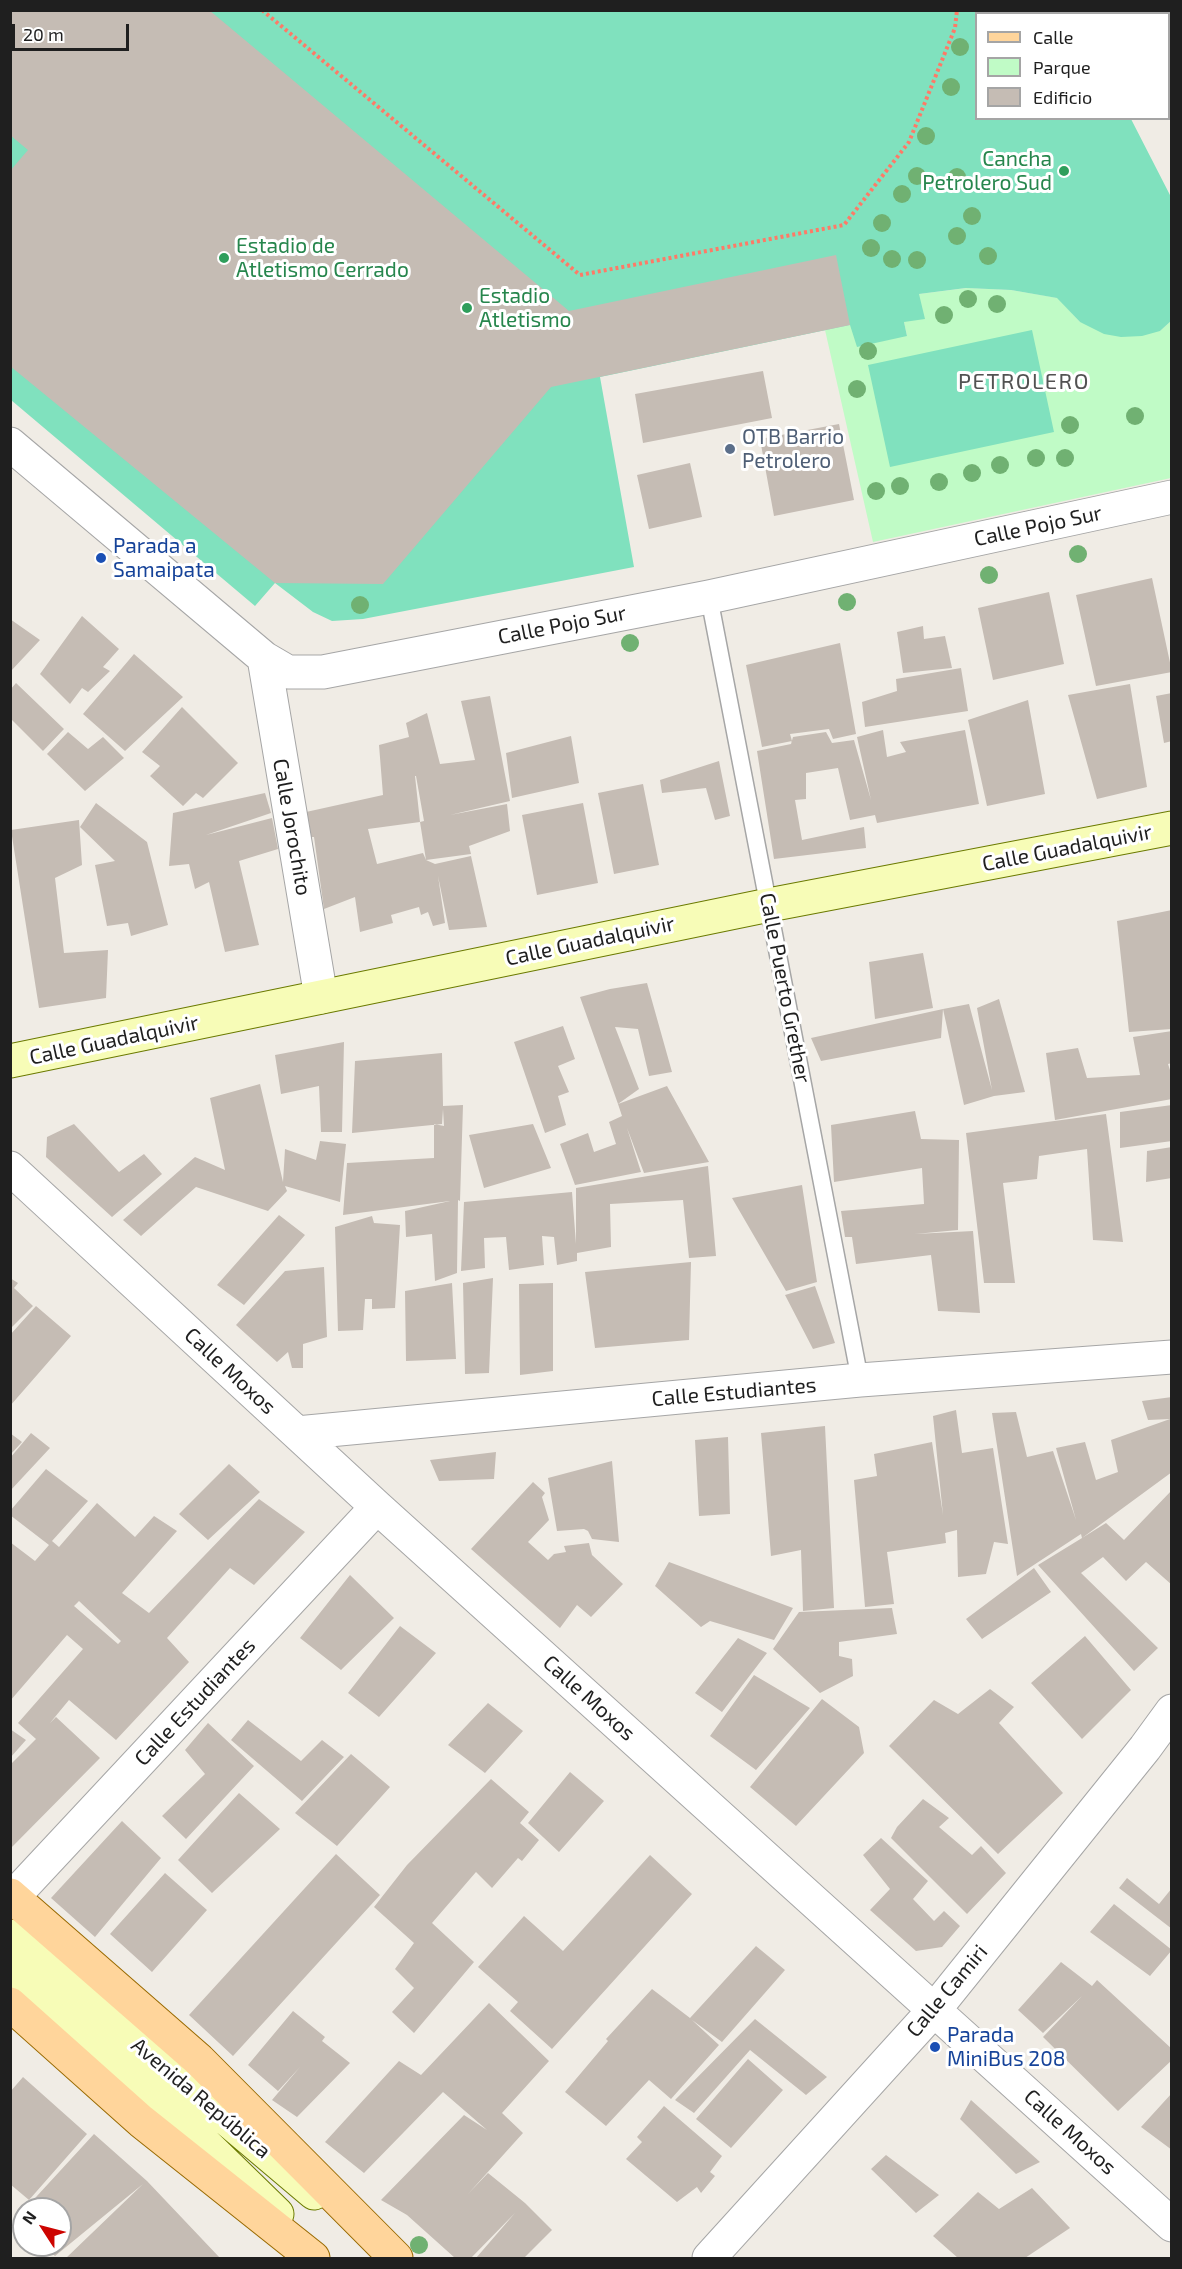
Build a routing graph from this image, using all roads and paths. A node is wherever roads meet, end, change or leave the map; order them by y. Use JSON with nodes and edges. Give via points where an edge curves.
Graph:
{"nodes":[{"id":1,"x":262,"y":10,"type":"edge"},
{"id":2,"x":957,"y":10,"type":"edge"},
{"id":3,"x":15,"y":455,"type":"edge"},
{"id":4,"x":1172,"y":497,"type":"edge"},
{"id":5,"x":709,"y":597,"type":"junction"},
{"id":6,"x":264,"y":657,"type":"junction"},
{"id":7,"x":1172,"y":828,"type":"edge"},
{"id":8,"x":769,"y":904,"type":"junction"},
{"id":9,"x":321,"y":997,"type":"junction"},
{"id":10,"x":10,"y":1061,"type":"edge"},
{"id":11,"x":10,"y":1168,"type":"edge"},
{"id":12,"x":1172,"y":1357,"type":"edge"},
{"id":13,"x":860,"y":1380,"type":"junction"},
{"id":14,"x":297,"y":1433,"type":"junction"},
{"id":15,"x":378,"y":1507,"type":"junction"},
{"id":16,"x":1172,"y":1711,"type":"edge"},
{"id":17,"x":12,"y":1896,"type":"edge"},
{"id":18,"x":10,"y":1936,"type":"edge"},
{"id":19,"x":10,"y":1964,"type":"edge"},
{"id":20,"x":10,"y":2004,"type":"edge"},
{"id":21,"x":935,"y":2009,"type":"junction"},
{"id":22,"x":1172,"y":2225,"type":"edge"},
{"id":23,"x":313,"y":2259,"type":"edge"},
{"id":24,"x":324,"y":2259,"type":"edge"},
{"id":25,"x":394,"y":2259,"type":"edge"},
{"id":26,"x":709,"y":2259,"type":"edge"}],
"edges":[{"from":1,"to":2,"type":"path","via":[[580,275],[844,225],[909,142],[955,28]]},
{"from":3,"to":6,"type":"street","name":"Calle Pojo Sur"},
{"from":4,"to":5,"type":"street","name":"Calle Pojo Sur"},
{"from":5,"to":6,"type":"street","name":"Calle Pojo Sur","via":[[323,672],[288,672]]},
{"from":5,"to":8,"type":"lane","name":"Calle Puerto Grether"},
{"from":6,"to":9,"type":"street","name":"Calle Jorochito"},
{"from":7,"to":8,"type":"street","name":"Calle Guadalquivir"},
{"from":8,"to":9,"type":"street","name":"Calle Guadalquivir"},
{"from":8,"to":13,"type":"lane","name":"Calle Puerto Grether"},
{"from":9,"to":10,"type":"street","name":"Calle Guadalquivir"},
{"from":11,"to":14,"type":"street","name":"Calle Moxos"},
{"from":12,"to":13,"type":"street","name":"Calle Estudiantes"},
{"from":13,"to":14,"type":"street","name":"Calle Estudiantes"},
{"from":14,"to":15,"type":"street","name":"Calle Moxos"},
{"from":15,"to":17,"type":"street","name":"Calle Estudiantes"},
{"from":15,"to":21,"type":"street","name":"Calle Moxos"},
{"from":16,"to":21,"type":"street","name":"Calle Camiri"},
{"from":17,"to":25,"type":"main road","via":[[199,2060]]},
{"from":18,"to":25,"type":"street","name":"Avenida República"},
{"from":19,"to":24,"type":"street","name":"Avenida República"},
{"from":20,"to":23,"type":"main road","via":[[141,2121]]},
{"from":21,"to":22,"type":"street","name":"Calle Moxos"},
{"from":21,"to":26,"type":"street","name":"Calle Camiri"}]}
